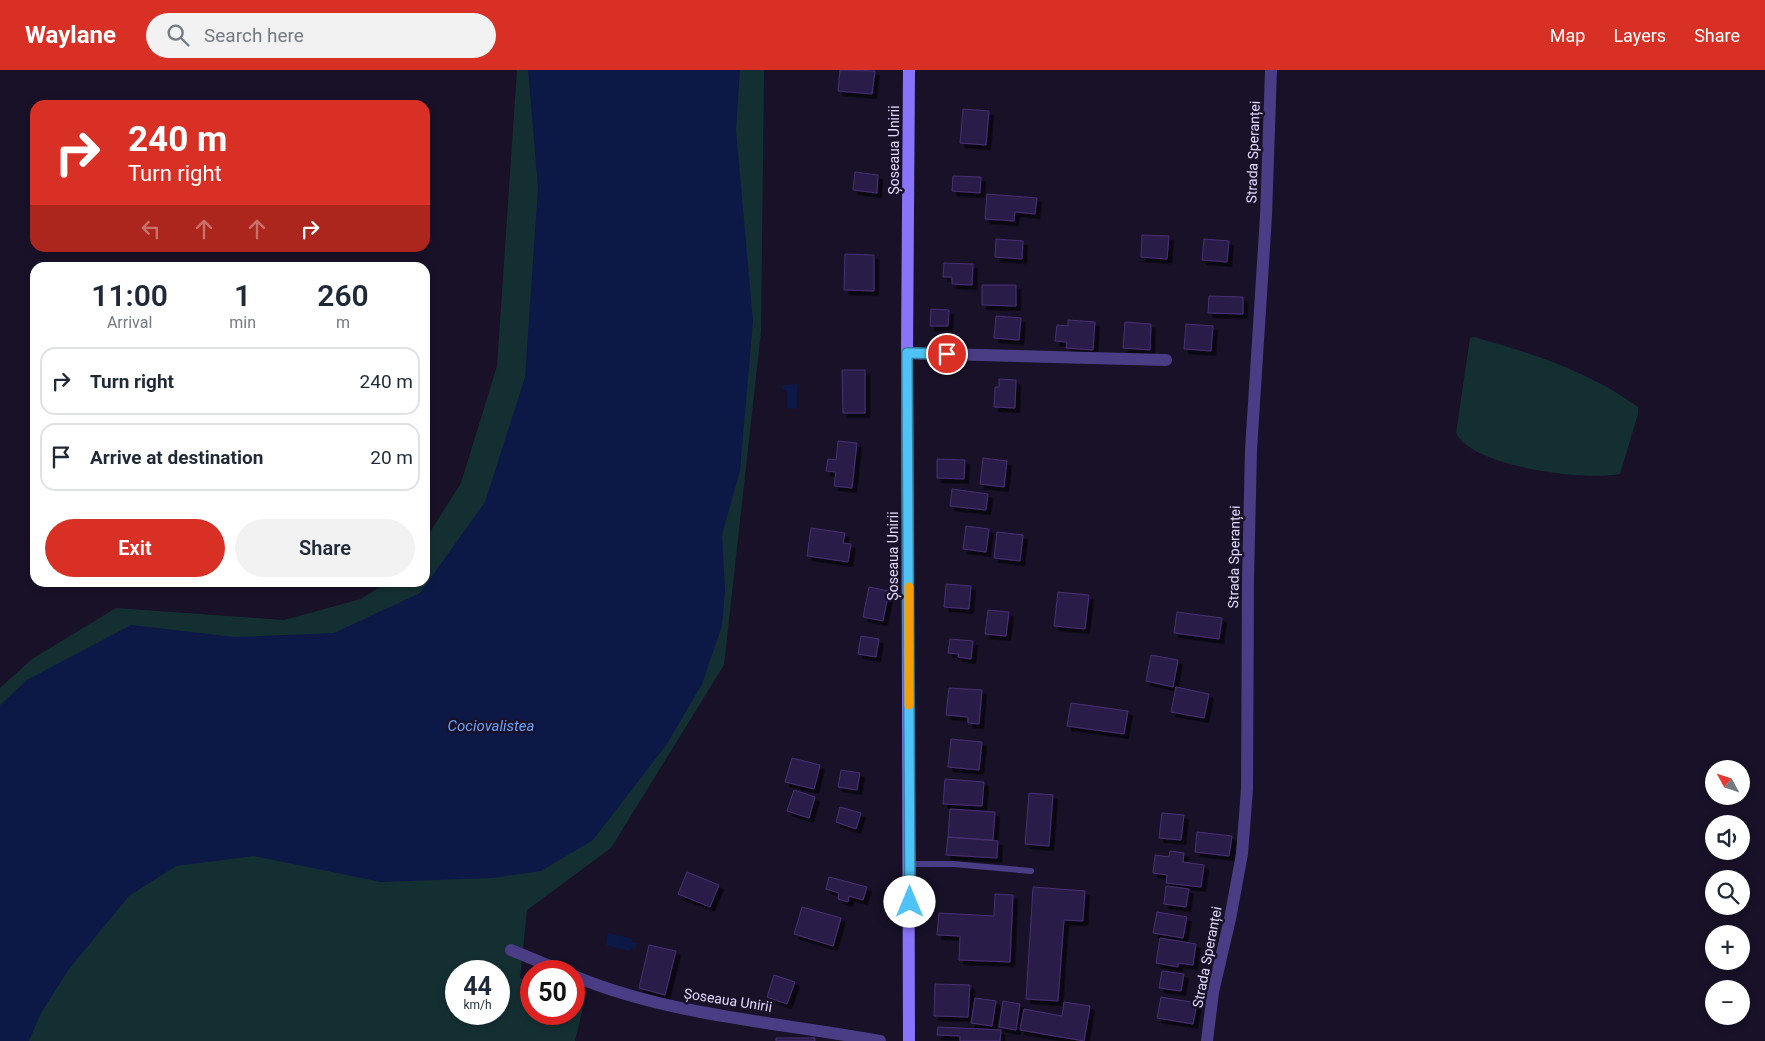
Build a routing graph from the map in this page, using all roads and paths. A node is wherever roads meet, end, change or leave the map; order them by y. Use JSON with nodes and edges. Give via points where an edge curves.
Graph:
{"nodes":[{"id":1,"x":909,"y":70,"type":"edge"},
{"id":2,"x":1271,"y":70,"type":"edge"},
{"id":3,"x":907,"y":353,"type":"junction"},
{"id":4,"x":1166,"y":360,"type":"dead end"},
{"id":5,"x":910,"y":864,"type":"junction"},
{"id":6,"x":1031,"y":871,"type":"dead end"},
{"id":7,"x":511,"y":950,"type":"dead end"},
{"id":8,"x":535,"y":960,"type":"edge"},
{"id":9,"x":585,"y":981,"type":"edge"},
{"id":10,"x":880,"y":1041,"type":"edge"},
{"id":11,"x":909,"y":1041,"type":"edge"},
{"id":12,"x":1207,"y":1041,"type":"edge"}],
"edges":[{"from":1,"to":3,"type":"main road","name":"Șoseaua Unirii"},
{"from":2,"to":12,"type":"street","name":"Strada Speranței","via":[[1266,226],[1252,450],[1247,789],[1242,854],[1213,992]]},
{"from":3,"to":4,"type":"street"},
{"from":3,"to":5,"type":"main road","name":"Șoseaua Unirii"},
{"from":5,"to":6,"type":"lane"},
{"from":5,"to":11,"type":"main road","name":"Șoseaua Unirii"},
{"from":7,"to":8,"type":"street"},
{"from":9,"to":10,"type":"street","name":"Șoseaua Unirii","via":[[678,1008]]}]}
